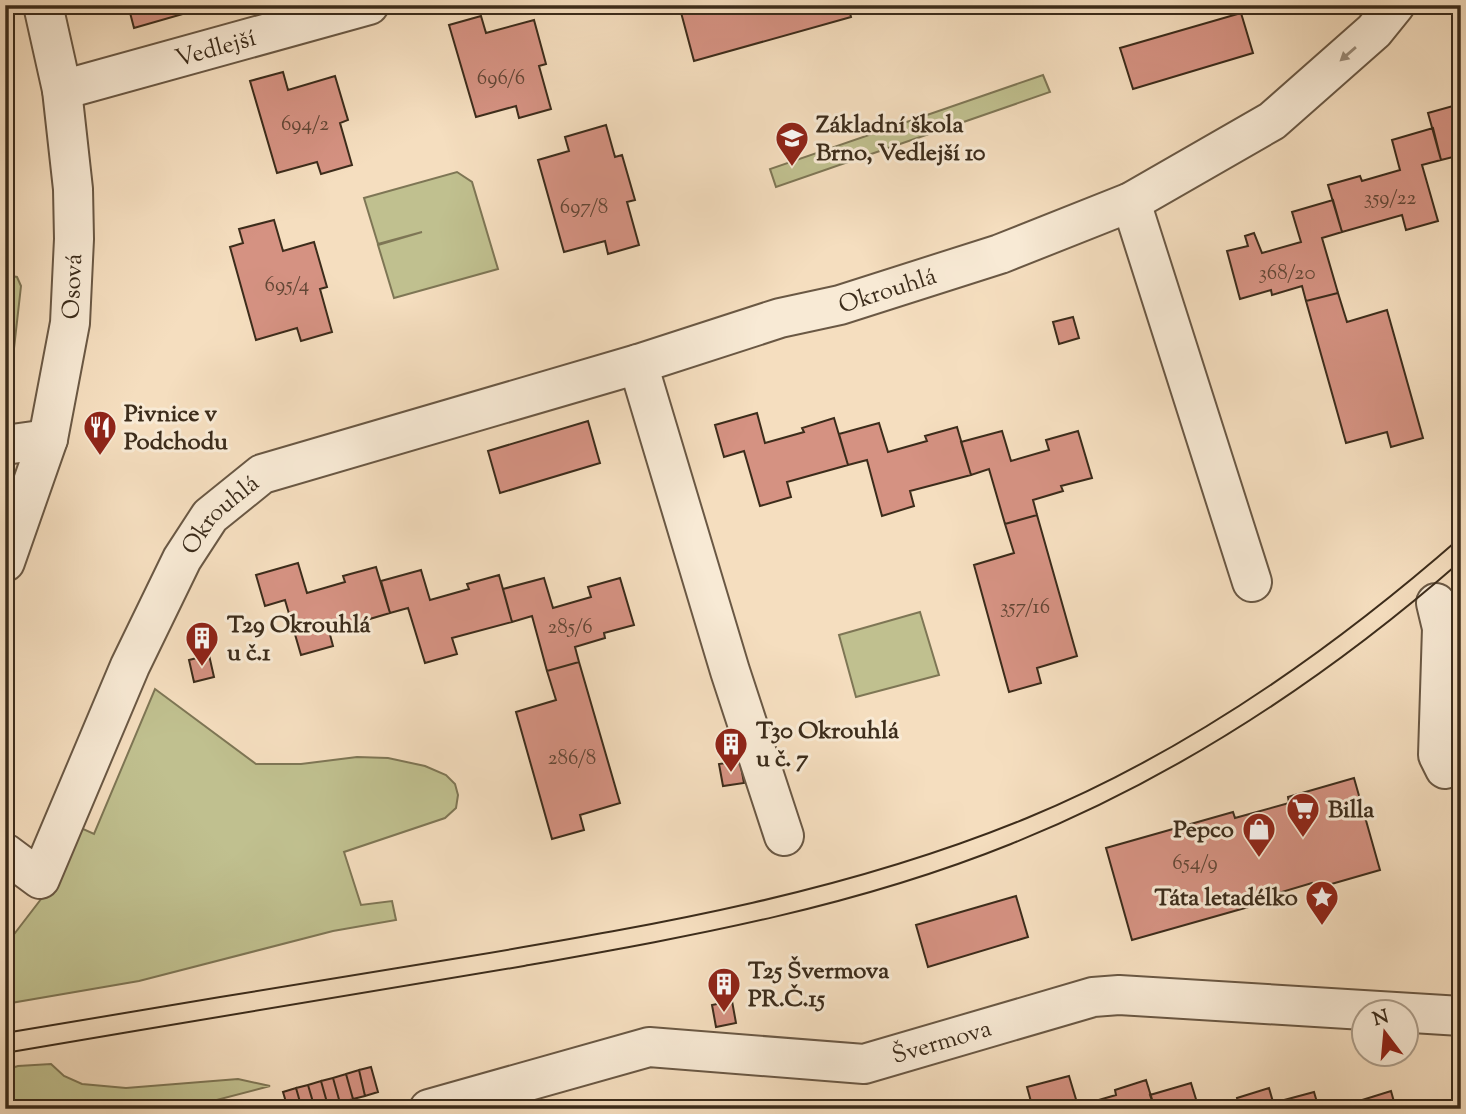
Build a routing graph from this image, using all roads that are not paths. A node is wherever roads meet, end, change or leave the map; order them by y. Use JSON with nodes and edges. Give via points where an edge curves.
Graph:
{"nodes":[{"id":1,"x":43,"y":5,"type":"edge"},
{"id":2,"x":369,"y":5,"type":"edge"},
{"id":3,"x":1395,"y":5,"type":"edge"},
{"id":4,"x":62,"y":90,"type":"junction"},
{"id":5,"x":1131,"y":202,"type":"junction"},
{"id":6,"x":638,"y":365,"type":"junction"},
{"id":7,"x":48,"y":439,"type":"junction"},
{"id":8,"x":5,"y":445,"type":"edge"},
{"id":9,"x":5,"y":562,"type":"edge"},
{"id":10,"x":1252,"y":582,"type":"dead end"},
{"id":11,"x":1436,"y":603,"type":"dead end"},
{"id":12,"x":1445,"y":769,"type":"dead end"},
{"id":13,"x":784,"y":836,"type":"dead end"},
{"id":14,"x":5,"y":853,"type":"edge"},
{"id":15,"x":1461,"y":1016,"type":"edge"},
{"id":16,"x":429,"y":1109,"type":"edge"}],
"edges":[{"from":1,"to":4,"type":"street","name":"Osová"},
{"from":2,"to":4,"type":"street","name":"Vedlejší"},
{"from":3,"to":5,"type":"street","name":"Okrouhlá","one_way":true,"via":[[1354,50],[1272,121]]},
{"from":4,"to":7,"type":"street","name":"Osová","via":[[74,239],[70,323]]},
{"from":5,"to":6,"type":"street","name":"Okrouhlá","via":[[1000,254]]},
{"from":5,"to":10,"type":"street"},
{"from":6,"to":13,"type":"street"},
{"from":6,"to":14,"type":"street","name":"Okrouhlá","via":[[262,474],[209,516],[182,559],[130,666],[40,878]]},
{"from":7,"to":8,"type":"street"},
{"from":7,"to":9,"type":"street","name":"Osová"},
{"from":11,"to":12,"type":"street","via":[[1442,628],[1438,755]]},
{"from":15,"to":16,"type":"street","name":"Švermova","via":[[1119,995],[1093,998],[864,1064],[649,1047]]}]}
